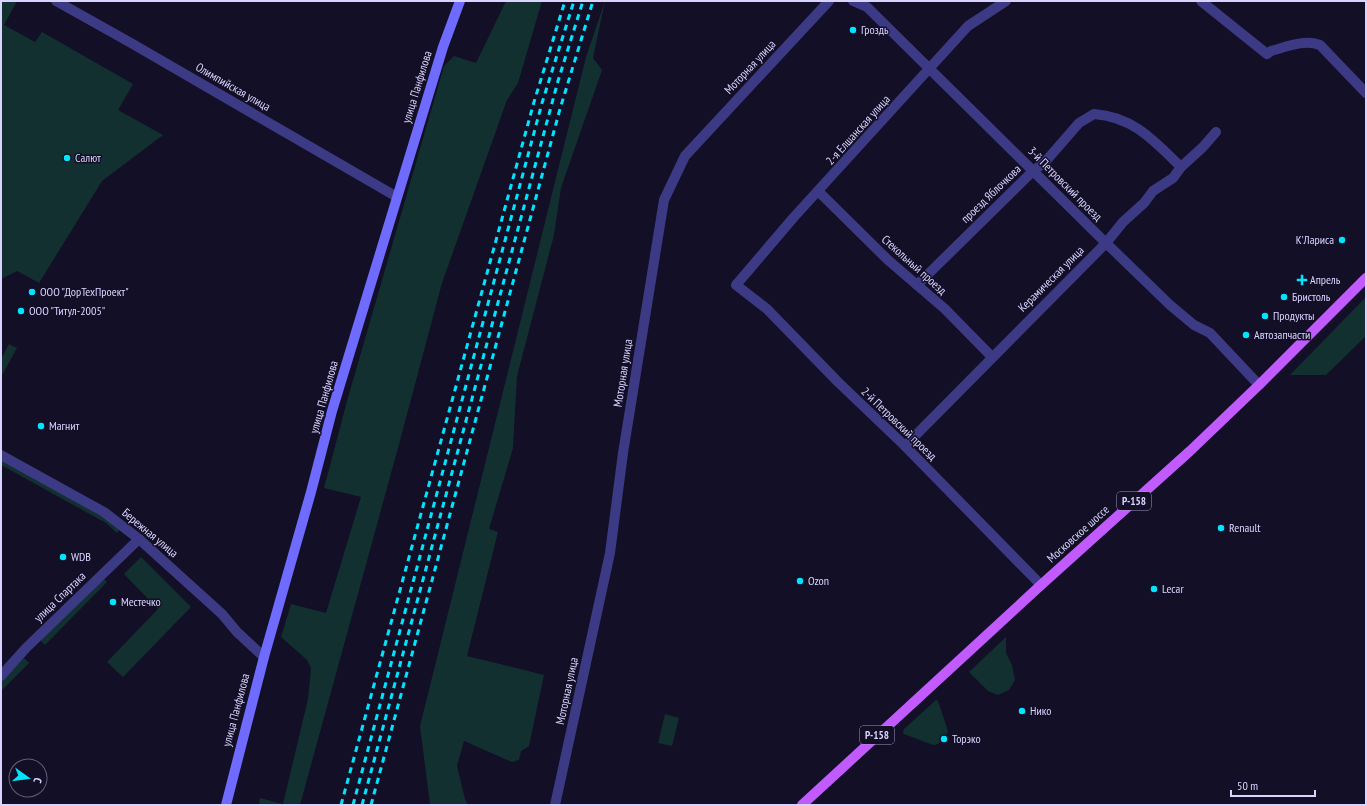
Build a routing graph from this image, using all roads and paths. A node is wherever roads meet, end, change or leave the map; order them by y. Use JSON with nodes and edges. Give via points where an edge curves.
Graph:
{"nodes":[{"id":1,"x":56,"y":1,"type":"edge"},
{"id":2,"x":460,"y":1,"type":"edge"},
{"id":3,"x":828,"y":1,"type":"edge"},
{"id":4,"x":853,"y":1,"type":"edge"},
{"id":5,"x":1006,"y":1,"type":"edge"},
{"id":6,"x":1201,"y":1,"type":"edge"},
{"id":7,"x":930,"y":69,"type":"junction"},
{"id":8,"x":1366,"y":93,"type":"edge"},
{"id":9,"x":1216,"y":132,"type":"dead end"},
{"id":10,"x":1181,"y":167,"type":"junction"},
{"id":11,"x":1033,"y":171,"type":"junction"},
{"id":12,"x":819,"y":192,"type":"junction"},
{"id":13,"x":397,"y":197,"type":"junction"},
{"id":14,"x":1106,"y":243,"type":"junction"},
{"id":15,"x":1366,"y":278,"type":"edge"},
{"id":16,"x":917,"y":284,"type":"junction"},
{"id":17,"x":736,"y":285,"type":"joint"},
{"id":18,"x":992,"y":357,"type":"junction"},
{"id":19,"x":1259,"y":385,"type":"junction"},
{"id":20,"x":905,"y":446,"type":"junction"},
{"id":21,"x":1,"y":455,"type":"edge"},
{"id":22,"x":139,"y":539,"type":"junction"},
{"id":23,"x":1041,"y":585,"type":"junction"},
{"id":24,"x":264,"y":657,"type":"junction"},
{"id":25,"x":1,"y":676,"type":"edge"},
{"id":26,"x":226,"y":805,"type":"edge"},
{"id":27,"x":556,"y":805,"type":"edge"},
{"id":28,"x":802,"y":805,"type":"edge"}],
"edges":[{"from":1,"to":13,"type":"street","name":"Олимпийская улица"},
{"from":2,"to":13,"type":"main road","name":"улица Панфилова","via":[[443,47]]},
{"from":3,"to":27,"type":"street","name":"Моторная улица","via":[[685,156],[664,200],[623,453],[610,553]]},
{"from":4,"to":7,"type":"street","name":"3-й Петровский проезд","via":[[867,7]]},
{"from":5,"to":7,"type":"street","name":"2-я Елшанская улица","via":[[968,26]]},
{"from":6,"to":8,"type":"street","via":[[1267,54],[1304,43],[1320,45]]},
{"from":7,"to":11,"type":"street","name":"3-й Петровский проезд"},
{"from":7,"to":12,"type":"street","name":"2-я Елшанская улица"},
{"from":9,"to":10,"type":"street","name":"Керамическая улица"},
{"from":10,"to":11,"type":"street","name":"проезд Яблочкова","via":[[1135,126],[1117,118],[1094,114],[1079,123],[1045,162]]},
{"from":10,"to":14,"type":"street","name":"Керамическая улица","via":[[1173,178],[1153,191]]},
{"from":11,"to":14,"type":"street","name":"3-й Петровский проезд"},
{"from":11,"to":16,"type":"street","name":"проезд Яблочкова"},
{"from":12,"to":16,"type":"street","name":"Стекольный проезд","via":[[888,260]]},
{"from":12,"to":17,"type":"street","name":"2-я Елшанская улица"},
{"from":13,"to":24,"type":"main road","name":"улица Панфилова","via":[[332,411]]},
{"from":14,"to":18,"type":"street","name":"Керамическая улица"},
{"from":14,"to":19,"type":"street","name":"3-й Петровский проезд","via":[[1170,305],[1194,325],[1210,333]]},
{"from":15,"to":19,"type":"main road","name":"Московское шоссе","number":"Р-158"},
{"from":16,"to":18,"type":"street","name":"Стекольный проезд"},
{"from":17,"to":20,"type":"street","name":"2-й Петровский проезд","via":[[767,309]]},
{"from":18,"to":20,"type":"street","name":"Керамическая улица"},
{"from":19,"to":23,"type":"main road","name":"Московское шоссе","number":"Р-158"},
{"from":20,"to":23,"type":"street","name":"2-й Петровский проезд"},
{"from":21,"to":22,"type":"street","name":"Бережная улица","via":[[104,512]]},
{"from":22,"to":24,"type":"street","name":"Бережная улица","via":[[222,614]]},
{"from":22,"to":25,"type":"street","name":"улица Спартака","via":[[26,648]]},
{"from":23,"to":28,"type":"main road","name":"Московское шоссе","number":"Р-158"},
{"from":24,"to":26,"type":"main road","name":"улица Панфилова"}]}
